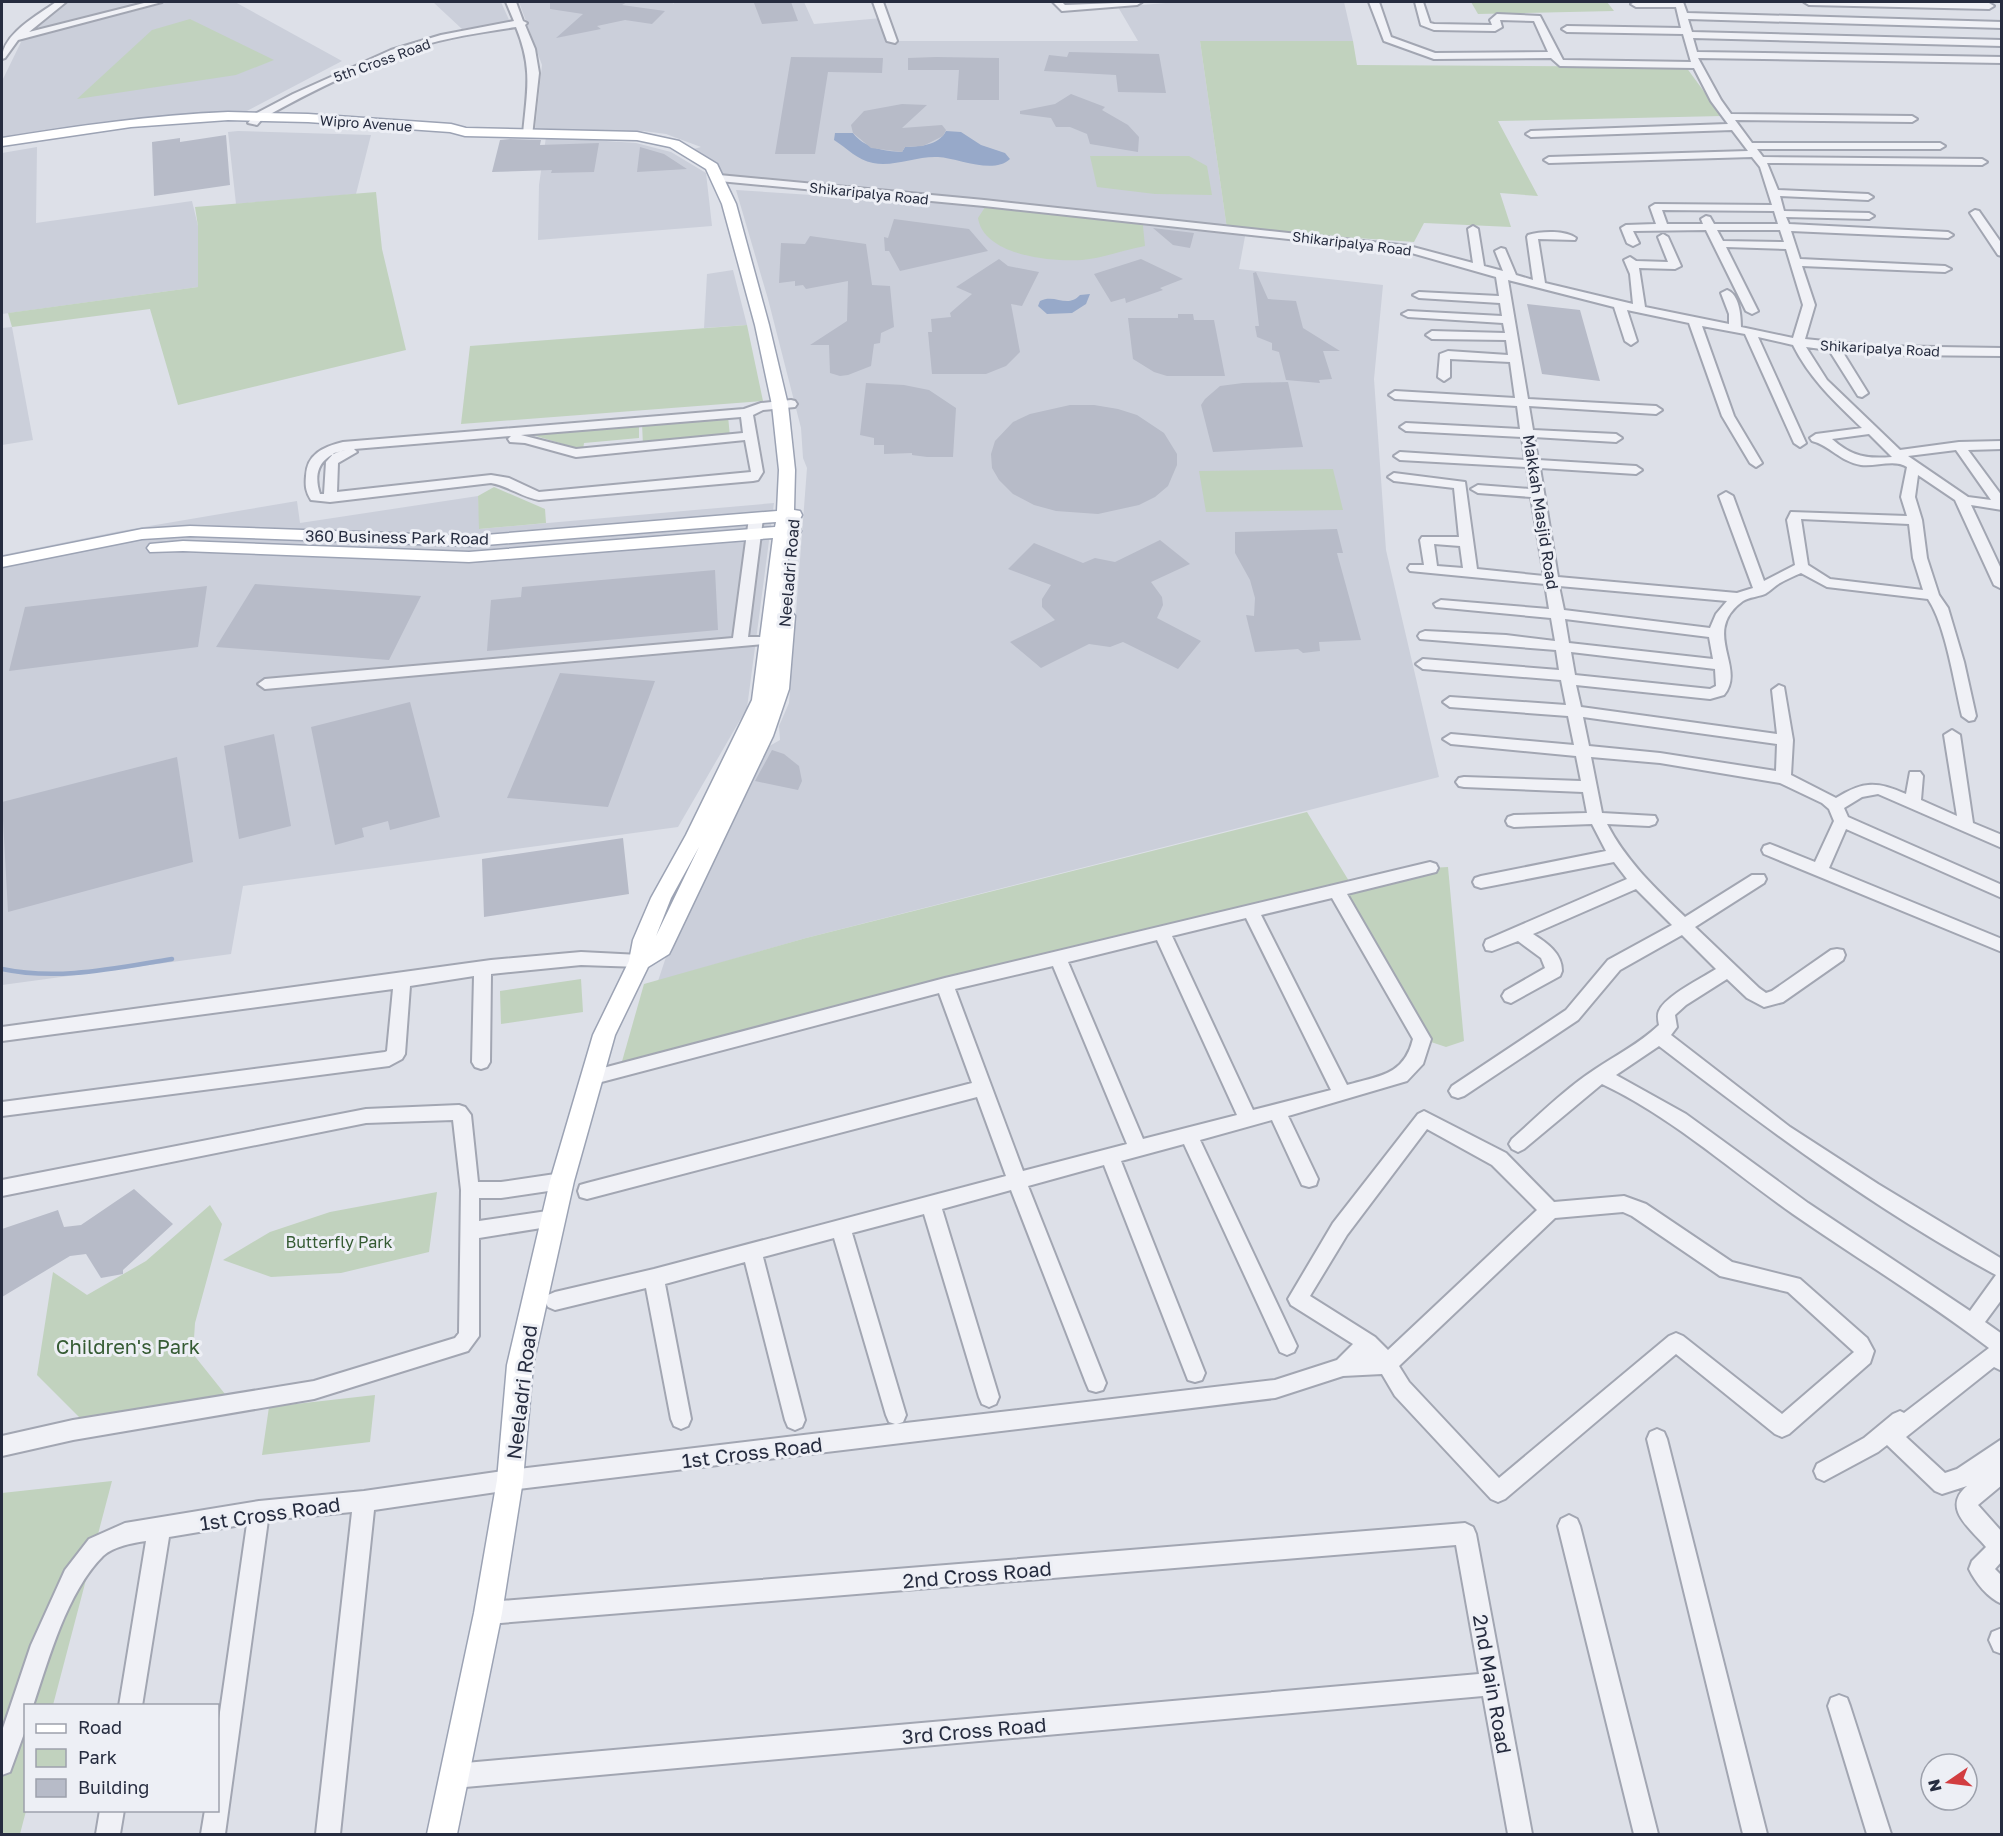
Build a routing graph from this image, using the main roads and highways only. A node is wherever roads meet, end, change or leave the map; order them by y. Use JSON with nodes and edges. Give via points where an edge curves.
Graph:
{"nodes":[{"id":1,"x":256,"y":120,"type":"junction"},
{"id":2,"x":465,"y":132,"type":"junction"},
{"id":3,"x":2,"y":142,"type":"edge"},
{"id":4,"x":2,"y":150,"type":"edge"},
{"id":5,"x":721,"y":175,"type":"joint"},
{"id":6,"x":789,"y":523,"type":"junction"},
{"id":7,"x":755,"y":526,"type":"junction"},
{"id":8,"x":2,"y":562,"type":"edge"},
{"id":9,"x":2,"y":577,"type":"edge"},
{"id":10,"x":700,"y":847,"type":"junction"},
{"id":11,"x":442,"y":1834,"type":"edge"}],
"edges":[{"from":1,"to":2,"type":"main road","name":"Wipro Avenue","via":[[446,134]]},
{"from":1,"to":2,"type":"main road","name":"Wipro Avenue","via":[[451,128]]},
{"from":1,"to":3,"type":"main road","name":"Wipro Avenue","via":[[190,119]]},
{"from":1,"to":4,"type":"main road","name":"Wipro Avenue"},
{"from":2,"to":5,"type":"main road","name":"Wipro Avenue","via":[[637,136],[674,144]]},
{"from":5,"to":6,"type":"main road","name":"Neeladri Road","via":[[786,410]]},
{"from":6,"to":7,"type":"main road","name":"360 Business Park Road"},
{"from":6,"to":10,"type":"main road","name":"Neeladri Road","via":[[761,700]]},
{"from":6,"to":10,"type":"main road","name":"Neeladri Road","via":[[780,689],[763,736]]},
{"from":7,"to":8,"type":"main road","name":"360 Business Park Road","via":[[473,541],[190,531],[142,534]]},
{"from":7,"to":9,"type":"main road","name":"360 Business Park Road","via":[[469,556],[183,546],[140,549]]},
{"from":10,"to":11,"type":"main road","name":"Neeladri Road","via":[[661,898],[640,961],[604,1035],[562,1180],[520,1365],[510,1480],[488,1613]]}]}
